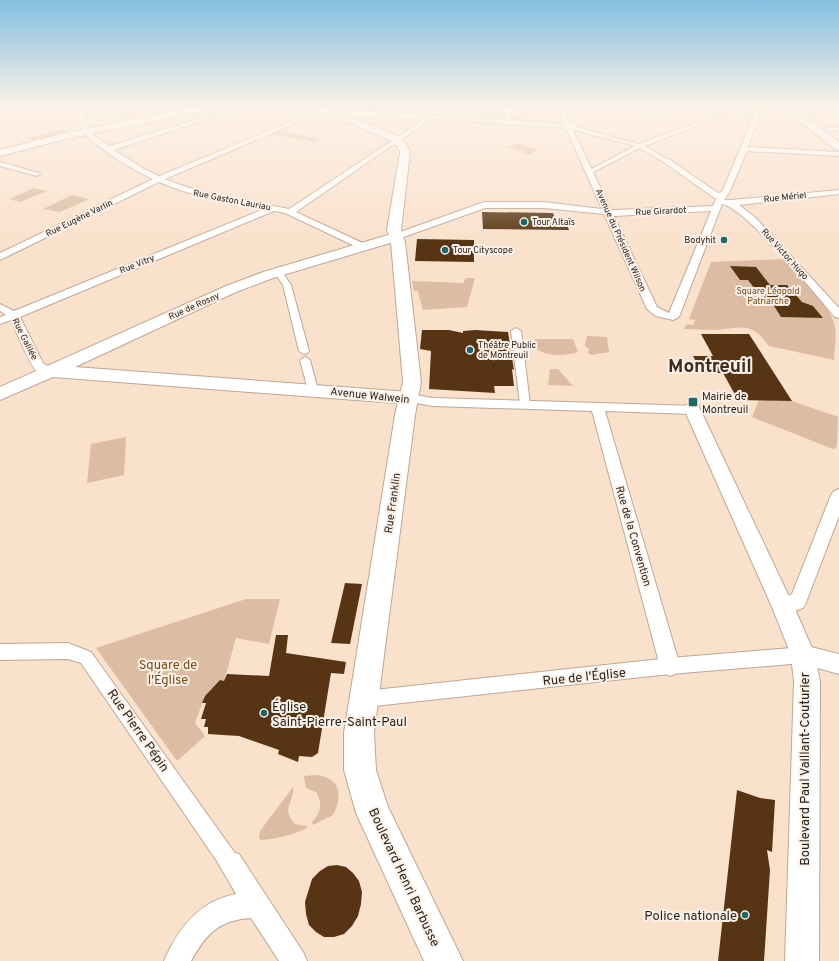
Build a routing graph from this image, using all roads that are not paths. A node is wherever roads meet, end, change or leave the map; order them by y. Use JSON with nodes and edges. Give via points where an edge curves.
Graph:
{"nodes":[{"id":1,"x":114,"y":153,"type":"edge"},
{"id":2,"x":222,"y":153,"type":"edge"},
{"id":3,"x":377,"y":153,"type":"edge"},
{"id":4,"x":405,"y":153,"type":"edge"},
{"id":5,"x":580,"y":153,"type":"edge"},
{"id":6,"x":626,"y":153,"type":"edge"},
{"id":7,"x":655,"y":153,"type":"edge"},
{"id":8,"x":743,"y":153,"type":"edge"},
{"id":9,"x":666,"y":161,"type":"joint"},
{"id":10,"x":0,"y":164,"type":"edge"},
{"id":11,"x":588,"y":172,"type":"junction"},
{"id":12,"x":37,"y":174,"type":"dead end"},
{"id":13,"x":159,"y":179,"type":"junction"},
{"id":14,"x":839,"y":192,"type":"edge"},
{"id":15,"x":725,"y":199,"type":"junction"},
{"id":16,"x":274,"y":208,"type":"junction"},
{"id":17,"x":716,"y":211,"type":"junction"},
{"id":18,"x":290,"y":212,"type":"junction"},
{"id":19,"x":607,"y":212,"type":"junction"},
{"id":20,"x":395,"y":237,"type":"junction"},
{"id":21,"x":364,"y":247,"type":"junction"},
{"id":22,"x":0,"y":256,"type":"edge"},
{"id":23,"x":278,"y":272,"type":"junction"},
{"id":24,"x":0,"y":307,"type":"edge"},
{"id":25,"x":13,"y":315,"type":"junction"},
{"id":26,"x":839,"y":315,"type":"edge"},
{"id":27,"x":0,"y":321,"type":"edge"},
{"id":28,"x":516,"y":331,"type":"dead end"},
{"id":29,"x":49,"y":371,"type":"junction"},
{"id":30,"x":312,"y":390,"type":"junction"},
{"id":31,"x":0,"y":394,"type":"edge"},
{"id":32,"x":410,"y":398,"type":"junction"},
{"id":33,"x":525,"y":404,"type":"junction"},
{"id":34,"x":597,"y":406,"type":"junction"},
{"id":35,"x":692,"y":409,"type":"joint"},
{"id":36,"x":839,"y":494,"type":"edge"},
{"id":37,"x":783,"y":607,"type":"junction"},
{"id":38,"x":0,"y":652,"type":"edge"},
{"id":39,"x":803,"y":656,"type":"junction"},
{"id":40,"x":839,"y":664,"type":"edge"},
{"id":41,"x":670,"y":666,"type":"junction"},
{"id":42,"x":365,"y":699,"type":"junction"},
{"id":43,"x":360,"y":770,"type":"joint"},
{"id":44,"x":235,"y":870,"type":"joint"},
{"id":45,"x":257,"y":905,"type":"junction"},
{"id":46,"x":177,"y":961,"type":"edge"},
{"id":47,"x":294,"y":961,"type":"edge"},
{"id":48,"x":444,"y":961,"type":"edge"},
{"id":49,"x":802,"y":961,"type":"edge"}],
"edges":[{"from":1,"to":13,"type":"street","name":"Rue Gaston Lauriau","via":[[141,171]]},
{"from":2,"to":13,"type":"street","name":"Rue Eugène Varlin"},
{"from":3,"to":18,"type":"street"},
{"from":4,"to":20,"type":"main road","name":"Rue Franklin"},
{"from":5,"to":11,"type":"street","name":"Avenue du Président Wilson"},
{"from":6,"to":11,"type":"street"},
{"from":7,"to":9,"type":"street","name":"Rue Victor Hugo"},
{"from":8,"to":15,"type":"street"},
{"from":9,"to":15,"type":"street","name":"Rue Victor Hugo"},
{"from":10,"to":12,"type":"street"},
{"from":11,"to":19,"type":"street","name":"Avenue du Président Wilson"},
{"from":13,"to":16,"type":"street","name":"Rue Gaston Lauriau","via":[[193,193]]},
{"from":13,"to":22,"type":"street","name":"Rue Eugène Varlin"},
{"from":14,"to":15,"type":"street","name":"Rue Mériel"},
{"from":15,"to":17,"type":"street"},
{"from":15,"to":26,"type":"street","name":"Rue Victor Hugo","via":[[753,220]]},
{"from":16,"to":18,"type":"street","name":"Rue Gaston Lauriau"},
{"from":16,"to":25,"type":"street","name":"Rue Vitry"},
{"from":17,"to":19,"type":"street","name":"Rue Girardot"},
{"from":17,"to":19,"type":"street","name":"Avenue du Président Wilson","via":[[673,317],[652,309]]},
{"from":18,"to":21,"type":"street","name":"Rue Gaston Lauriau"},
{"from":19,"to":20,"type":"street","name":"Rue Girardot","via":[[544,205],[484,205]]},
{"from":20,"to":21,"type":"main road","name":"Rue de Rosny"},
{"from":20,"to":32,"type":"main road","name":"Rue Franklin","via":[[398,242],[412,382]]},
{"from":21,"to":23,"type":"main road","name":"Rue de Rosny"},
{"from":23,"to":29,"type":"main road","name":"Rue de Rosny","via":[[231,289]]},
{"from":23,"to":30,"type":"street","via":[[287,285]]},
{"from":24,"to":25,"type":"street","name":"Rue Galilée"},
{"from":25,"to":27,"type":"street","name":"Rue Vitry"},
{"from":25,"to":29,"type":"street","name":"Rue Galilée","via":[[38,364],[42,369]]},
{"from":28,"to":33,"type":"street"},
{"from":29,"to":30,"type":"main road","name":"Avenue Walwein"},
{"from":29,"to":31,"type":"main road","name":"Rue de Rosny"},
{"from":30,"to":32,"type":"main road","name":"Avenue Walwein"},
{"from":32,"to":33,"type":"street","name":"Avenue Walwein","via":[[433,402]]},
{"from":32,"to":42,"type":"main road","name":"Rue Franklin","via":[[404,415]]},
{"from":33,"to":34,"type":"street","name":"Avenue Walwein"},
{"from":34,"to":35,"type":"street","name":"Avenue Walwein"},
{"from":34,"to":41,"type":"street","name":"Rue de la Convention"},
{"from":35,"to":37,"type":"street","name":"Boulevard Paul Vaillant-Couturier"},
{"from":36,"to":37,"type":"street","via":[[800,598],[797,602]]},
{"from":37,"to":39,"type":"street","name":"Boulevard Paul Vaillant-Couturier"},
{"from":38,"to":44,"type":"street","name":"Rue Pierre Pépin","via":[[68,651],[86,657]]},
{"from":39,"to":40,"type":"street"},
{"from":39,"to":41,"type":"street","name":"Rue de l'Église"},
{"from":39,"to":49,"type":"street","name":"Boulevard Paul Vaillant-Couturier","via":[[807,682]]},
{"from":41,"to":42,"type":"street","name":"Rue de l'Église"},
{"from":42,"to":43,"type":"main road","name":"Rue Franklin","via":[[359,733]]},
{"from":43,"to":48,"type":"main road","name":"Boulevard Henri Barbusse","via":[[376,822]]},
{"from":44,"to":45,"type":"street"},
{"from":45,"to":46,"type":"street","via":[[224,909],[199,924]]},
{"from":45,"to":47,"type":"street"}]}
